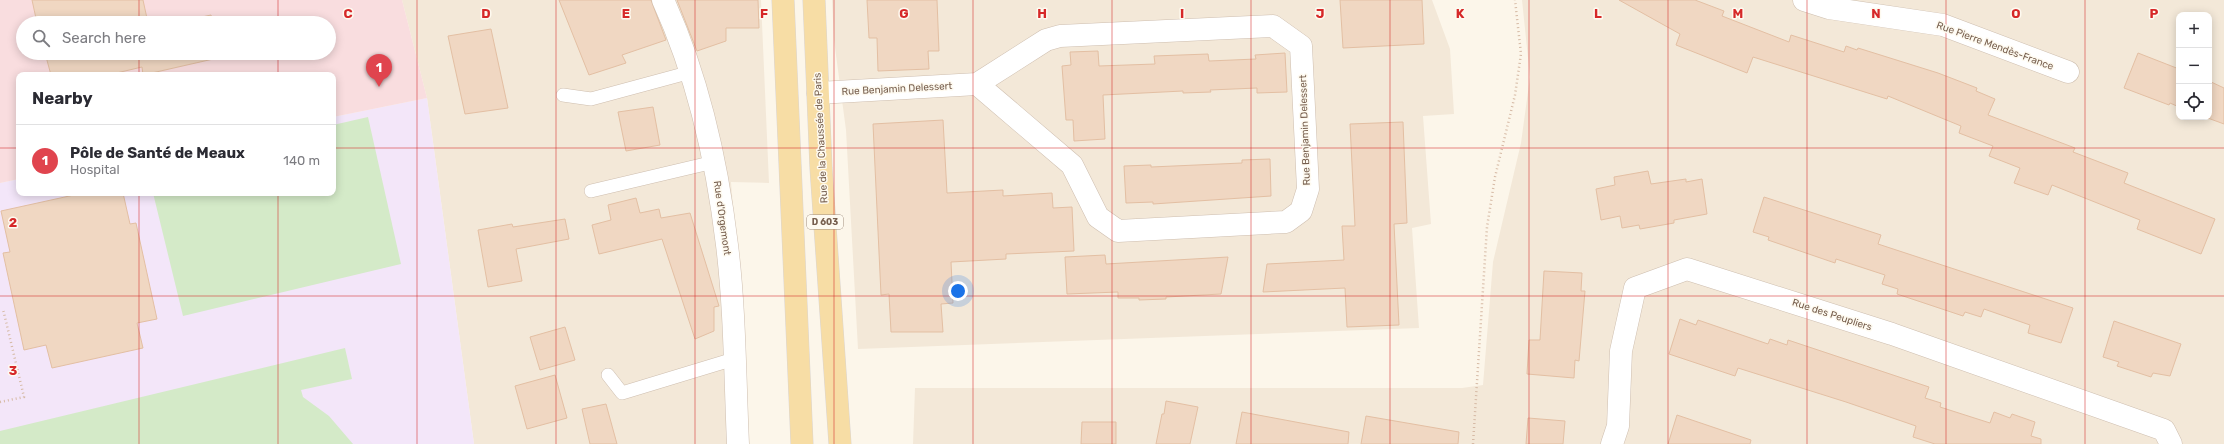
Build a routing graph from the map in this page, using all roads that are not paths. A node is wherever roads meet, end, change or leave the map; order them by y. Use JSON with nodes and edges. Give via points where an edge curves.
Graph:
{"nodes":[{"id":1,"x":663,"y":0,"type":"edge"},
{"id":2,"x":782,"y":0,"type":"edge"},
{"id":3,"x":814,"y":0,"type":"edge"},
{"id":4,"x":1804,"y":0,"type":"edge"},
{"id":5,"x":691,"y":72,"type":"junction"},
{"id":6,"x":2068,"y":72,"type":"dead end"},
{"id":7,"x":976,"y":84,"type":"junction"},
{"id":8,"x":818,"y":93,"type":"junction"},
{"id":9,"x":563,"y":95,"type":"dead end"},
{"id":10,"x":714,"y":162,"type":"junction"},
{"id":11,"x":591,"y":191,"type":"dead end"},
{"id":12,"x":734,"y":359,"type":"junction"},
{"id":13,"x":608,"y":375,"type":"dead end"},
{"id":14,"x":738,"y":444,"type":"edge"},
{"id":15,"x":802,"y":444,"type":"edge"},
{"id":16,"x":840,"y":444,"type":"edge"},
{"id":17,"x":1612,"y":444,"type":"edge"},
{"id":18,"x":2171,"y":444,"type":"edge"}],
"edges":[{"from":1,"to":5,"type":"street","name":"Rue d'Orgemont"},
{"from":2,"to":15,"type":"main road","number":"D 603"},
{"from":3,"to":8,"type":"main road","name":"Rue de la Chaussée de Paris","number":"D 603"},
{"from":4,"to":6,"type":"street","name":"Rue Pierre Mendès-France","via":[[1829,8],[1943,25]]},
{"from":5,"to":9,"type":"lane","via":[[592,99]]},
{"from":5,"to":10,"type":"street","name":"Rue d'Orgemont"},
{"from":7,"to":7,"type":"street","name":"Rue Benjamin Delessert","via":[[1072,165],[1098,217],[1118,231],[1286,222],[1301,211],[1308,189],[1301,46],[1273,26],[1060,36],[1046,40]]},
{"from":7,"to":8,"type":"street","name":"Rue Benjamin Delessert"},
{"from":8,"to":16,"type":"main road","name":"Rue de la Chaussée de Paris","number":"D 603"},
{"from":10,"to":11,"type":"lane"},
{"from":10,"to":12,"type":"street","name":"Rue d'Orgemont","via":[[727,246]]},
{"from":12,"to":13,"type":"lane","via":[[622,393]]},
{"from":12,"to":14,"type":"street","name":"Rue d'Orgemont"},
{"from":17,"to":18,"type":"street","name":"Rue des Peupliers","via":[[1618,426],[1621,350],[1635,288],[1687,269],[1892,334],[2164,430]]}]}
